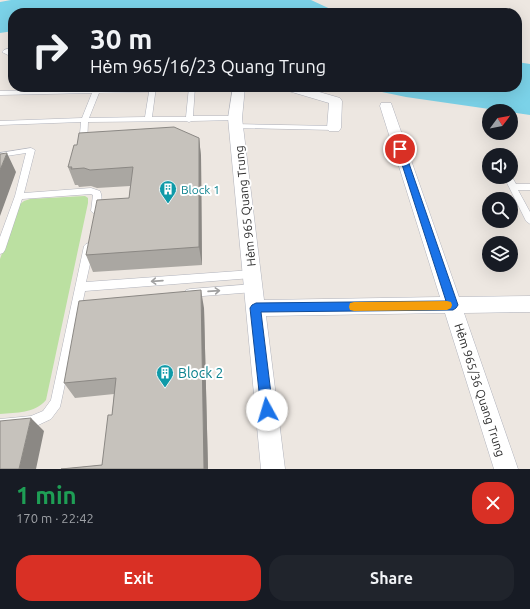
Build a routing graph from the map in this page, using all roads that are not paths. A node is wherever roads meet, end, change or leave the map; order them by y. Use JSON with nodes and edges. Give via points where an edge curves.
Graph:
{"nodes":[{"id":1,"x":24,"y":92,"type":"edge"},
{"id":2,"x":96,"y":92,"type":"edge"},
{"id":3,"x":152,"y":92,"type":"edge"},
{"id":4,"x":192,"y":92,"type":"edge"},
{"id":5,"x":239,"y":92,"type":"edge"},
{"id":6,"x":306,"y":92,"type":"edge"},
{"id":7,"x":0,"y":93,"type":"edge"},
{"id":8,"x":386,"y":106,"type":"dead end"},
{"id":9,"x":85,"y":120,"type":"junction"},
{"id":10,"x":148,"y":120,"type":"junction"},
{"id":11,"x":189,"y":120,"type":"junction"},
{"id":12,"x":236,"y":122,"type":"junction"},
{"id":13,"x":0,"y":123,"type":"edge"},
{"id":14,"x":334,"y":128,"type":"joint"},
{"id":15,"x":83,"y":146,"type":"edge"},
{"id":16,"x":0,"y":155,"type":"edge"},
{"id":17,"x":513,"y":186,"type":"joint"},
{"id":18,"x":530,"y":187,"type":"edge"},
{"id":19,"x":19,"y":196,"type":"junction"},
{"id":20,"x":94,"y":220,"type":"edge"},
{"id":21,"x":530,"y":221,"type":"edge"},
{"id":22,"x":91,"y":235,"type":"edge"},
{"id":23,"x":0,"y":250,"type":"edge"},
{"id":24,"x":253,"y":281,"type":"junction"},
{"id":25,"x":80,"y":287,"type":"junction"},
{"id":26,"x":178,"y":294,"type":"edge"},
{"id":27,"x":530,"y":304,"type":"edge"},
{"id":28,"x":453,"y":305,"type":"junction"},
{"id":29,"x":256,"y":308,"type":"junction"},
{"id":30,"x":0,"y":425,"type":"edge"},
{"id":31,"x":273,"y":469,"type":"edge"},
{"id":32,"x":506,"y":469,"type":"edge"}],
"edges":[{"from":1,"to":7,"type":"lane"},
{"from":2,"to":9,"type":"lane"},
{"from":3,"to":10,"type":"lane"},
{"from":4,"to":11,"type":"lane"},
{"from":5,"to":12,"type":"street","name":"Hẻm 965 Quang Trung"},
{"from":6,"to":14,"type":"street","via":[[336,101]]},
{"from":8,"to":28,"type":"street","name":"Hẻm 965/36 Quang Trung"},
{"from":9,"to":10,"type":"lane"},
{"from":9,"to":13,"type":"lane"},
{"from":9,"to":15,"type":"lane"},
{"from":10,"to":11,"type":"lane"},
{"from":11,"to":12,"type":"lane"},
{"from":12,"to":14,"type":"lane"},
{"from":12,"to":24,"type":"street","name":"Hẻm 965 Quang Trung"},
{"from":16,"to":19,"type":"lane","via":[[31,150]]},
{"from":17,"to":18,"type":"lane"},
{"from":17,"to":21,"type":"lane"},
{"from":19,"to":20,"type":"lane","via":[[91,191],[97,194],[98,198]]},
{"from":19,"to":23,"type":"lane"},
{"from":22,"to":25,"type":"lane"},
{"from":24,"to":25,"type":"lane","one_way":true},
{"from":26,"to":24,"type":"lane","one_way":true},
{"from":24,"to":29,"type":"street","name":"Hẻm 965 Quang Trung"},
{"from":25,"to":30,"type":"lane","via":[[81,302],[56,403],[47,415],[32,422]]},
{"from":27,"to":28,"type":"street"},
{"from":28,"to":29,"type":"street"},
{"from":28,"to":32,"type":"street","name":"Hẻm 965/36 Quang Trung"},
{"from":29,"to":31,"type":"street","name":"Hẻm 965 Quang Trung"}]}
